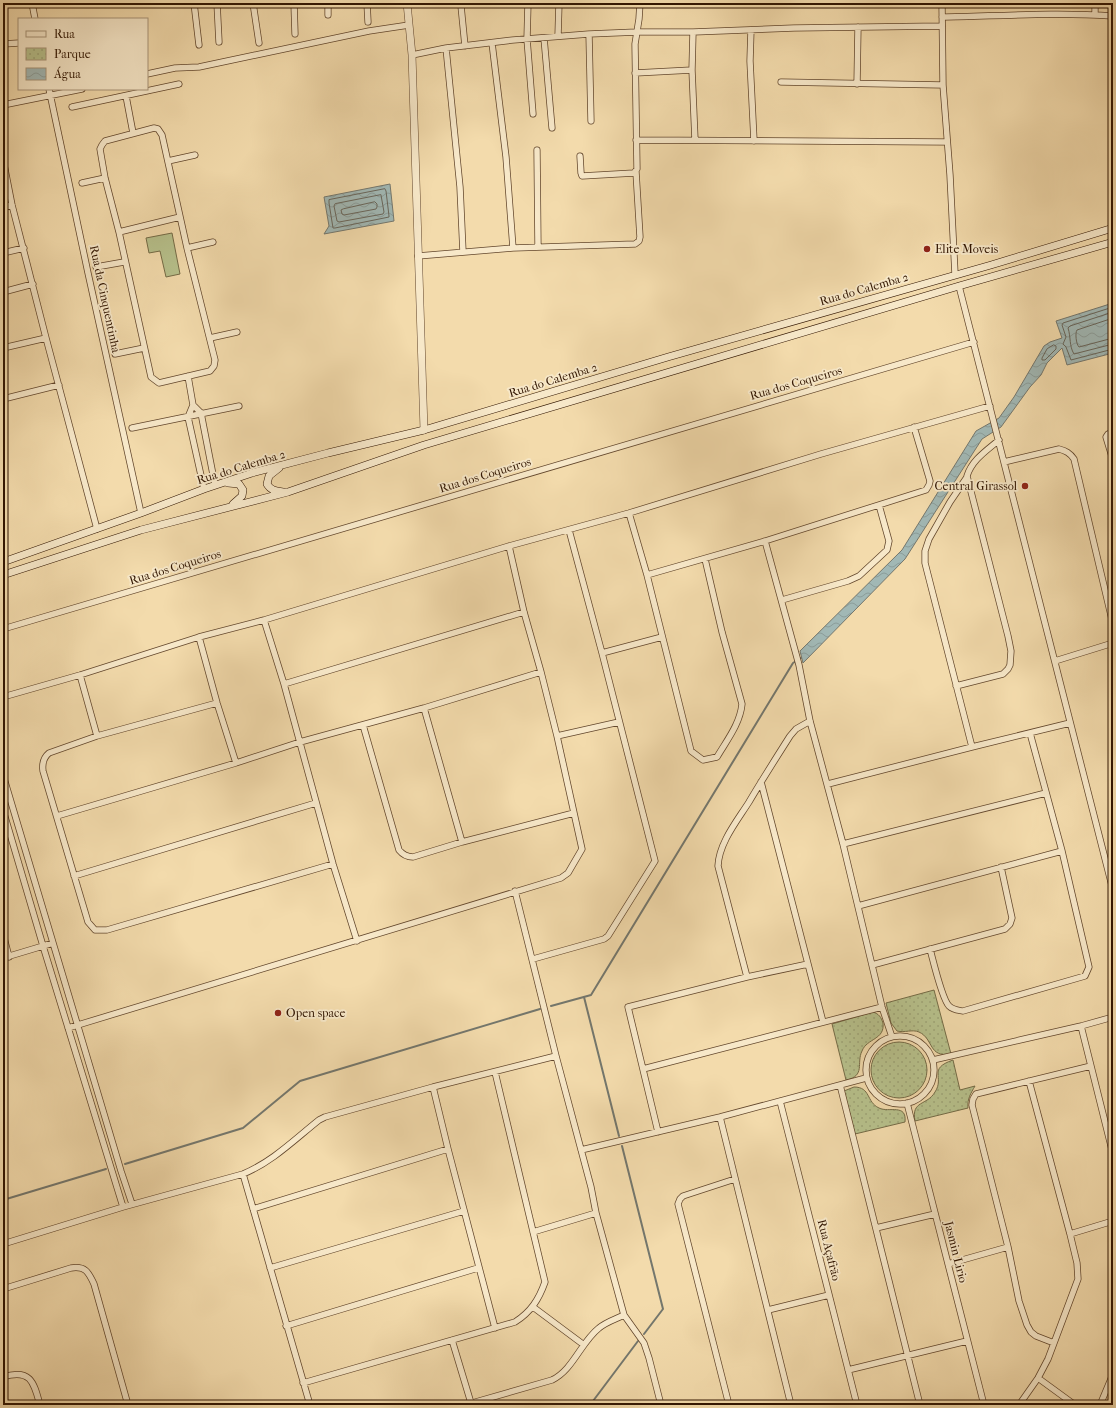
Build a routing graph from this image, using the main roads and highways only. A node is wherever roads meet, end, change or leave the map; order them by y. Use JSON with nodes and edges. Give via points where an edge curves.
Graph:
{"nodes":[{"id":1,"x":407,"y":3,"type":"edge"},
{"id":2,"x":1113,"y":228,"type":"edge"},
{"id":3,"x":1113,"y":242,"type":"edge"},
{"id":4,"x":424,"y":430,"type":"junction"},
{"id":5,"x":283,"y":465,"type":"junction"},
{"id":6,"x":224,"y":482,"type":"junction"},
{"id":7,"x":288,"y":492,"type":"junction"},
{"id":8,"x":229,"y":507,"type":"junction"},
{"id":9,"x":3,"y":562,"type":"edge"},
{"id":10,"x":3,"y":575,"type":"edge"}],
"edges":[{"from":1,"to":4,"type":"main road","via":[[412,55]]},
{"from":2,"to":4,"type":"main road","name":"Rua do Calemba 2"},
{"from":3,"to":7,"type":"main road","name":"Rua do Calemba 2","via":[[424,445]]},
{"from":4,"to":5,"type":"main road","name":"Rua do Calemba 2"},
{"from":5,"to":6,"type":"main road","name":"Rua do Calemba 2"},
{"from":5,"to":7,"type":"main road","via":[[269,476],[267,484],[276,491]]},
{"from":6,"to":8,"type":"main road","via":[[239,484],[244,490],[240,500]]},
{"from":6,"to":9,"type":"main road","name":"Rua do Calemba 2"},
{"from":7,"to":8,"type":"main road","name":"Rua do Calemba 2"},
{"from":8,"to":10,"type":"main road","name":"Rua do Calemba 2","via":[[141,530]]}]}
